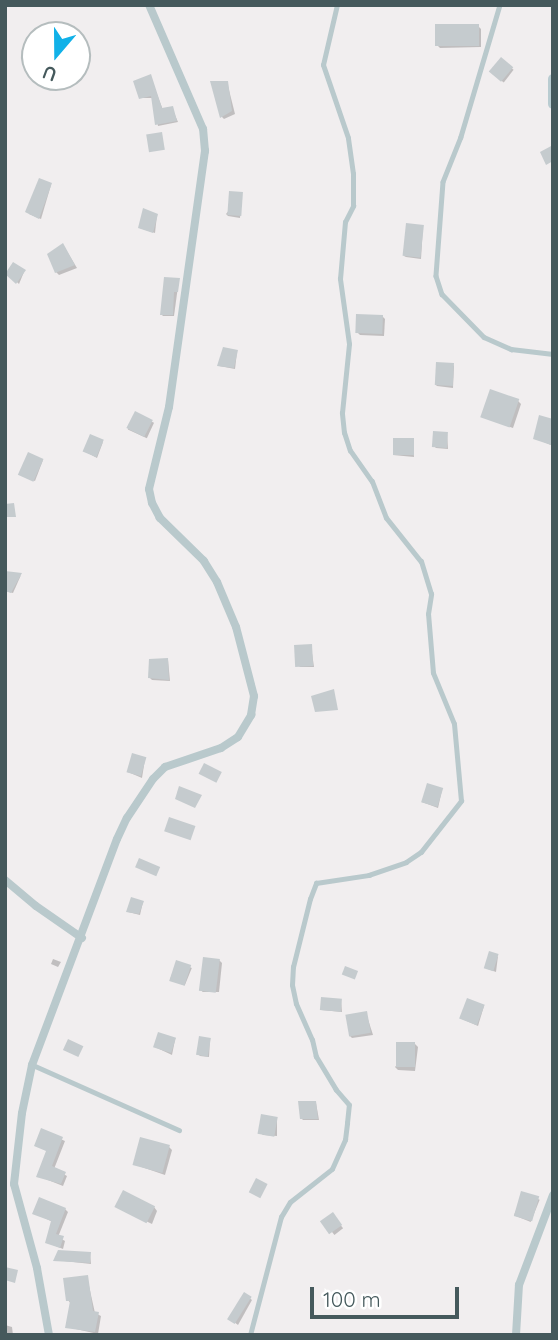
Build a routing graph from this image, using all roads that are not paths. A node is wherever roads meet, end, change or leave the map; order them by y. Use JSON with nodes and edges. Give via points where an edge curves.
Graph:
{"nodes":[{"id":1,"x":149,"y":5,"type":"edge"},
{"id":2,"x":337,"y":5,"type":"edge"},
{"id":3,"x":500,"y":5,"type":"edge"},
{"id":4,"x":553,"y":79,"type":"edge"},
{"id":5,"x":553,"y":104,"type":"edge"},
{"id":6,"x":553,"y":354,"type":"edge"},
{"id":7,"x":5,"y":880,"type":"edge"},
{"id":8,"x":82,"y":938,"type":"junction"},
{"id":9,"x":32,"y":1065,"type":"junction"},
{"id":10,"x":179,"y":1130,"type":"dead end"},
{"id":11,"x":553,"y":1195,"type":"edge"},
{"id":12,"x":49,"y":1335,"type":"edge"},
{"id":13,"x":250,"y":1335,"type":"edge"},
{"id":14,"x":516,"y":1335,"type":"edge"}],
"edges":[{"from":1,"to":8,"type":"street","via":[[203,129],[205,151],[169,407],[149,489],[160,518],[204,561],[217,582],[236,627],[254,696],[251,715],[238,737],[221,748],[165,767],[153,779],[117,839]]},
{"from":2,"to":13,"type":"lane","via":[[323,65],[348,138],[354,174],[340,279],[349,344],[344,433],[386,518],[421,562],[431,594],[428,614],[433,673],[454,724],[461,801],[421,852],[406,862],[369,875],[316,883],[292,985],[316,1057],[349,1105],[345,1140],[332,1169],[290,1202],[281,1217]]},
{"from":3,"to":6,"type":"lane","via":[[443,182],[436,276],[442,294],[484,337],[511,349]]},
{"from":4,"to":5,"type":"main road"},
{"from":7,"to":8,"type":"street"},
{"from":8,"to":9,"type":"street"},
{"from":9,"to":10,"type":"lane"},
{"from":9,"to":12,"type":"street","via":[[14,1184]]},
{"from":11,"to":14,"type":"street","via":[[519,1285]]}]}
